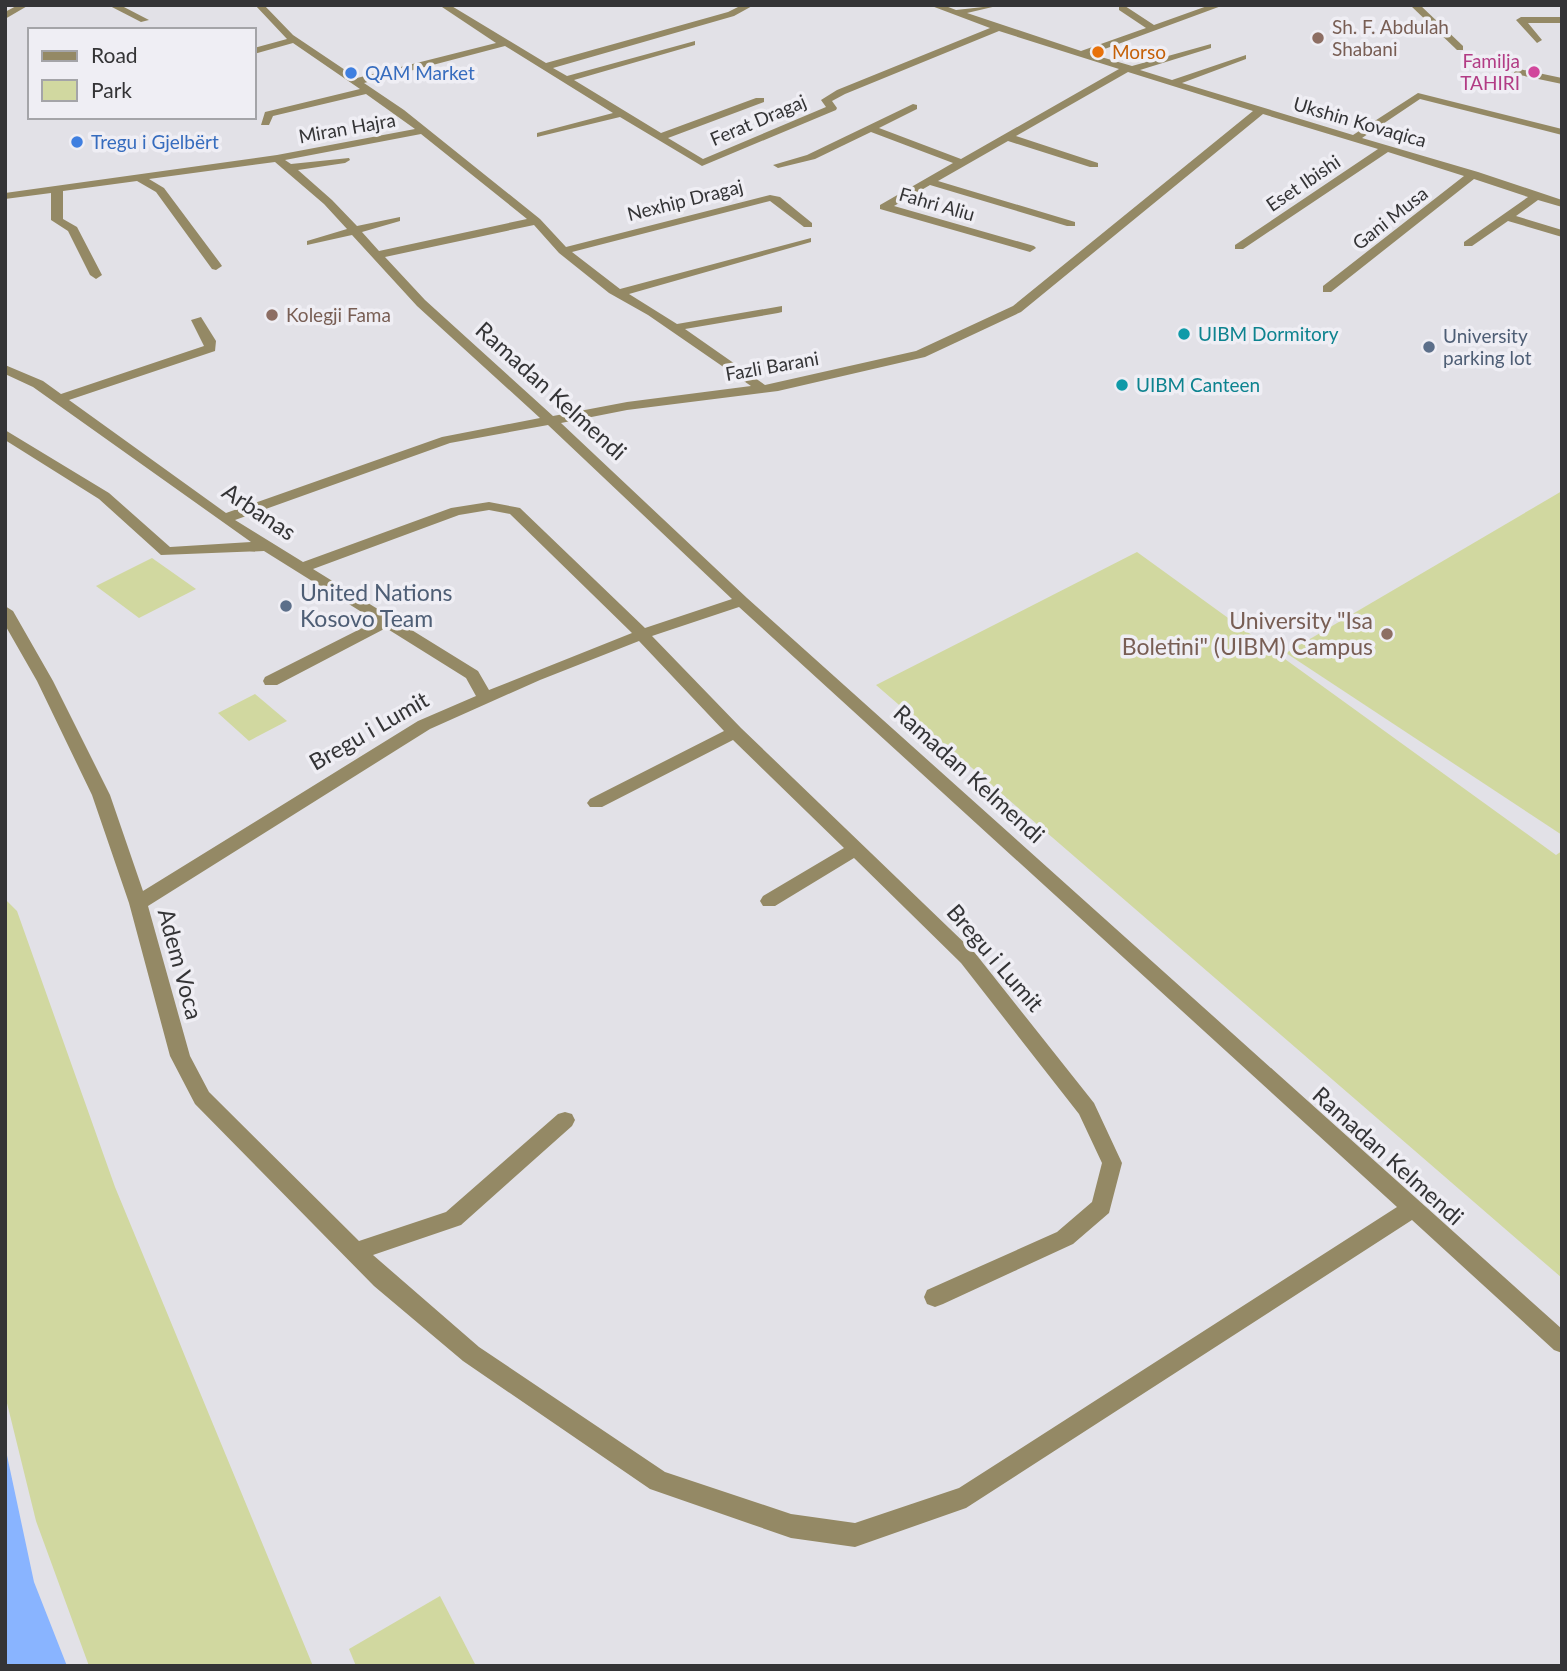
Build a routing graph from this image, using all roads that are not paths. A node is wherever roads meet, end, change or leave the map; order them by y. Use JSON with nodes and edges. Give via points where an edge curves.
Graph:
{"nodes":[{"id":1,"x":25,"y":5,"type":"edge"},
{"id":2,"x":112,"y":5,"type":"edge"},
{"id":3,"x":259,"y":5,"type":"edge"},
{"id":4,"x":443,"y":5,"type":"edge"},
{"id":5,"x":455,"y":5,"type":"edge"},
{"id":6,"x":750,"y":5,"type":"edge"},
{"id":7,"x":933,"y":5,"type":"edge"},
{"id":8,"x":997,"y":5,"type":"edge"},
{"id":9,"x":1220,"y":5,"type":"edge"},
{"id":10,"x":1414,"y":5,"type":"edge"},
{"id":11,"x":1122,"y":8,"type":"dead end"},
{"id":12,"x":956,"y":13,"type":"junction"},
{"id":13,"x":5,"y":16,"type":"edge"},
{"id":14,"x":144,"y":20,"type":"dead end"},
{"id":15,"x":1562,"y":20,"type":"edge"},
{"id":16,"x":1000,"y":27,"type":"junction"},
{"id":17,"x":1152,"y":29,"type":"junction"},
{"id":18,"x":295,"y":40,"type":"junction"},
{"id":19,"x":1537,"y":40,"type":"dead end"},
{"id":20,"x":504,"y":42,"type":"junction"},
{"id":21,"x":692,"y":43,"type":"dead end"},
{"id":22,"x":1208,"y":46,"type":"dead end"},
{"id":23,"x":1460,"y":48,"type":"dead end"},
{"id":24,"x":256,"y":50,"type":"edge"},
{"id":25,"x":1082,"y":54,"type":"junction"},
{"id":26,"x":1243,"y":57,"type":"dead end"},
{"id":27,"x":545,"y":66,"type":"junction"},
{"id":28,"x":1130,"y":69,"type":"junction"},
{"id":29,"x":1519,"y":72,"type":"dead end"},
{"id":30,"x":567,"y":79,"type":"junction"},
{"id":31,"x":1562,"y":81,"type":"edge"},
{"id":32,"x":355,"y":82,"type":"junction"},
{"id":33,"x":1172,"y":83,"type":"junction"},
{"id":34,"x":369,"y":90,"type":"junction"},
{"id":35,"x":760,"y":100,"type":"dead end"},
{"id":36,"x":913,"y":107,"type":"dead end"},
{"id":37,"x":1260,"y":111,"type":"junction"},
{"id":38,"x":620,"y":114,"type":"junction"},
{"id":39,"x":265,"y":123,"type":"dead end"},
{"id":40,"x":870,"y":128,"type":"junction"},
{"id":41,"x":424,"y":131,"type":"junction"},
{"id":42,"x":1562,"y":132,"type":"edge"},
{"id":43,"x":541,"y":135,"type":"dead end"},
{"id":44,"x":662,"y":137,"type":"junction"},
{"id":45,"x":1008,"y":137,"type":"junction"},
{"id":46,"x":1354,"y":138,"type":"junction"},
{"id":47,"x":1387,"y":148,"type":"junction"},
{"id":48,"x":277,"y":158,"type":"junction"},
{"id":49,"x":345,"y":160,"type":"dead end"},
{"id":50,"x":960,"y":162,"type":"junction"},
{"id":51,"x":778,"y":164,"type":"dead end"},
{"id":52,"x":1094,"y":165,"type":"dead end"},
{"id":53,"x":289,"y":168,"type":"junction"},
{"id":54,"x":1474,"y":174,"type":"junction"},
{"id":55,"x":138,"y":177,"type":"junction"},
{"id":56,"x":931,"y":182,"type":"junction"},
{"id":57,"x":57,"y":188,"type":"junction"},
{"id":58,"x":5,"y":196,"type":"edge"},
{"id":59,"x":1537,"y":196,"type":"junction"},
{"id":60,"x":1562,"y":204,"type":"edge"},
{"id":61,"x":1507,"y":217,"type":"junction"},
{"id":62,"x":396,"y":219,"type":"dead end"},
{"id":63,"x":536,"y":222,"type":"junction"},
{"id":64,"x":1072,"y":224,"type":"dead end"},
{"id":65,"x":808,"y":225,"type":"dead end"},
{"id":66,"x":355,"y":231,"type":"junction"},
{"id":67,"x":1562,"y":234,"type":"edge"},
{"id":68,"x":807,"y":240,"type":"dead end"},
{"id":69,"x":311,"y":243,"type":"dead end"},
{"id":70,"x":1468,"y":244,"type":"dead end"},
{"id":71,"x":1239,"y":247,"type":"dead end"},
{"id":72,"x":1030,"y":248,"type":"dead end"},
{"id":73,"x":563,"y":251,"type":"junction"},
{"id":74,"x":376,"y":255,"type":"junction"},
{"id":75,"x":216,"y":266,"type":"dead end"},
{"id":76,"x":96,"y":275,"type":"dead end"},
{"id":77,"x":1327,"y":289,"type":"dead end"},
{"id":78,"x":618,"y":293,"type":"junction"},
{"id":79,"x":778,"y":309,"type":"dead end"},
{"id":80,"x":197,"y":320,"type":"dead end"},
{"id":81,"x":673,"y":328,"type":"junction"},
{"id":82,"x":5,"y":369,"type":"edge"},
{"id":83,"x":763,"y":389,"type":"junction"},
{"id":84,"x":59,"y":399,"type":"junction"},
{"id":85,"x":548,"y":419,"type":"junction"},
{"id":86,"x":5,"y":434,"type":"edge"},
{"id":87,"x":226,"y":518,"type":"junction"},
{"id":88,"x":266,"y":546,"type":"junction"},
{"id":89,"x":302,"y":568,"type":"junction"},
{"id":90,"x":741,"y":601,"type":"junction"},
{"id":91,"x":5,"y":611,"type":"edge"},
{"id":92,"x":388,"y":621,"type":"junction"},
{"id":93,"x":642,"y":634,"type":"junction"},
{"id":94,"x":271,"y":681,"type":"dead end"},
{"id":95,"x":484,"y":695,"type":"junction"},
{"id":96,"x":735,"y":732,"type":"junction"},
{"id":97,"x":596,"y":803,"type":"dead end"},
{"id":98,"x":855,"y":849,"type":"junction"},
{"id":99,"x":769,"y":901,"type":"dead end"},
{"id":100,"x":138,"y":903,"type":"junction"},
{"id":101,"x":565,"y":1120,"type":"dead end"},
{"id":102,"x":1412,"y":1209,"type":"junction"},
{"id":103,"x":355,"y":1252,"type":"junction"},
{"id":104,"x":935,"y":1297,"type":"dead end"},
{"id":105,"x":1562,"y":1343,"type":"edge"}],
"edges":[{"from":1,"to":13,"type":"street"},
{"from":2,"to":14,"type":"street"},
{"from":3,"to":18,"type":"street"},
{"from":4,"to":20,"type":"street"},
{"from":5,"to":20,"type":"street"},
{"from":6,"to":27,"type":"street"},
{"from":7,"to":12,"type":"street","name":"Ukshin Kovaqica"},
{"from":8,"to":12,"type":"street"},
{"from":9,"to":17,"type":"street"},
{"from":10,"to":23,"type":"street"},
{"from":11,"to":17,"type":"street"},
{"from":12,"to":16,"type":"street","name":"Ukshin Kovaqica"},
{"from":15,"to":19,"type":"street","via":[[1521,20]]},
{"from":16,"to":25,"type":"street","name":"Ukshin Kovaqica"},
{"from":16,"to":44,"type":"street","name":"Ferat Dragaj","via":[[827,99],[832,108],[702,163]]},
{"from":17,"to":25,"type":"street"},
{"from":18,"to":24,"type":"street"},
{"from":18,"to":32,"type":"street"},
{"from":20,"to":27,"type":"street","name":"Ferat Dragaj"},
{"from":20,"to":32,"type":"street"},
{"from":21,"to":30,"type":"street"},
{"from":22,"to":28,"type":"street"},
{"from":25,"to":28,"type":"street","name":"Ukshin Kovaqica"},
{"from":26,"to":33,"type":"street"},
{"from":27,"to":30,"type":"street","name":"Ferat Dragaj"},
{"from":28,"to":33,"type":"street","name":"Ukshin Kovaqica"},
{"from":28,"to":45,"type":"street","name":"Fahri Aliu"},
{"from":29,"to":31,"type":"street"},
{"from":30,"to":38,"type":"street","name":"Ferat Dragaj"},
{"from":32,"to":34,"type":"street"},
{"from":33,"to":37,"type":"street","name":"Ukshin Kovaqica"},
{"from":34,"to":39,"type":"street","via":[[268,114]]},
{"from":34,"to":41,"type":"street"},
{"from":35,"to":44,"type":"street","name":"Ferat Dragaj"},
{"from":36,"to":40,"type":"street"},
{"from":37,"to":46,"type":"street","name":"Ukshin Kovaqica"},
{"from":37,"to":83,"type":"street","name":"Fazli Barani","via":[[1017,309],[920,354]]},
{"from":38,"to":43,"type":"street"},
{"from":38,"to":44,"type":"street","name":"Ferat Dragaj"},
{"from":40,"to":50,"type":"street"},
{"from":40,"to":51,"type":"street","via":[[811,157]]},
{"from":41,"to":48,"type":"street","name":"Miran Hajra"},
{"from":41,"to":63,"type":"street"},
{"from":42,"to":46,"type":"street","via":[[1418,96]]},
{"from":45,"to":50,"type":"street","name":"Fahri Aliu"},
{"from":45,"to":52,"type":"street"},
{"from":46,"to":47,"type":"street","name":"Ukshin Kovaqica"},
{"from":47,"to":54,"type":"street","name":"Ukshin Kovaqica"},
{"from":47,"to":71,"type":"street","name":"Eset Ibishi"},
{"from":48,"to":53,"type":"street","name":"Miran Hajra"},
{"from":48,"to":55,"type":"street","name":"Miran Hajra"},
{"from":49,"to":53,"type":"street"},
{"from":50,"to":56,"type":"street","name":"Fahri Aliu"},
{"from":53,"to":66,"type":"street","name":"Miran Hajra"},
{"from":54,"to":59,"type":"street","name":"Ukshin Kovaqica"},
{"from":54,"to":77,"type":"street","name":"Gani Musa"},
{"from":55,"to":57,"type":"street","name":"Miran Hajra"},
{"from":55,"to":75,"type":"street","via":[[160,190]]},
{"from":56,"to":64,"type":"street","name":"Fahri Aliu"},
{"from":56,"to":72,"type":"street","name":"Fahri Aliu","via":[[884,206]]},
{"from":57,"to":58,"type":"street","name":"Miran Hajra"},
{"from":57,"to":76,"type":"street","via":[[57,220],[73,229]]},
{"from":59,"to":60,"type":"street","name":"Ukshin Kovaqica"},
{"from":59,"to":61,"type":"street"},
{"from":61,"to":67,"type":"street"},
{"from":61,"to":70,"type":"street"},
{"from":62,"to":66,"type":"street"},
{"from":63,"to":73,"type":"street"},
{"from":63,"to":74,"type":"street"},
{"from":65,"to":73,"type":"street","name":"Nexhip Dragaj","via":[[770,198]]},
{"from":66,"to":69,"type":"street"},
{"from":66,"to":74,"type":"street","name":"Ramadan Kelmendi"},
{"from":68,"to":78,"type":"street"},
{"from":73,"to":78,"type":"street"},
{"from":74,"to":85,"type":"street","name":"Ramadan Kelmendi","via":[[421,303]]},
{"from":78,"to":81,"type":"street"},
{"from":79,"to":81,"type":"street"},
{"from":80,"to":84,"type":"street","via":[[211,348]]},
{"from":81,"to":83,"type":"street"},
{"from":82,"to":84,"type":"street","name":"Arbanas"},
{"from":83,"to":85,"type":"street","name":"Fazli Barani"},
{"from":84,"to":87,"type":"street","name":"Arbanas"},
{"from":85,"to":87,"type":"street","name":"Fazli Barani","via":[[447,440]]},
{"from":85,"to":90,"type":"street","name":"Ramadan Kelmendi"},
{"from":86,"to":88,"type":"street","via":[[104,496],[166,552]]},
{"from":87,"to":88,"type":"street","name":"Arbanas"},
{"from":88,"to":89,"type":"street","name":"Arbanas"},
{"from":89,"to":92,"type":"street","name":"Arbanas"},
{"from":89,"to":93,"type":"street","name":"Bregu i Lumit","via":[[456,511],[500,506],[522,516]]},
{"from":90,"to":93,"type":"street","name":"Bregu i Lumit"},
{"from":90,"to":102,"type":"street","name":"Ramadan Kelmendi"},
{"from":91,"to":100,"type":"street","name":"Adem Voca","via":[[101,795]]},
{"from":92,"to":94,"type":"street"},
{"from":92,"to":95,"type":"street","name":"Arbanas","via":[[472,675]]},
{"from":93,"to":95,"type":"street","name":"Bregu i Lumit"},
{"from":93,"to":96,"type":"street","name":"Bregu i Lumit"},
{"from":95,"to":100,"type":"street","name":"Bregu i Lumit","via":[[371,756]]},
{"from":96,"to":97,"type":"street"},
{"from":96,"to":98,"type":"street","name":"Bregu i Lumit"},
{"from":98,"to":99,"type":"street"},
{"from":98,"to":104,"type":"street","name":"Bregu i Lumit","via":[[968,958],[1087,1109],[1112,1163],[1102,1207],[1065,1237]]},
{"from":100,"to":103,"type":"street","name":"Adem Voca","via":[[180,1056],[202,1098]]},
{"from":101,"to":103,"type":"street","via":[[453,1219]]},
{"from":102,"to":103,"type":"street","name":"Adem Voca","via":[[967,1497],[855,1535],[791,1525],[658,1481],[471,1354]]},
{"from":102,"to":105,"type":"street","name":"Ramadan Kelmendi"}]}
